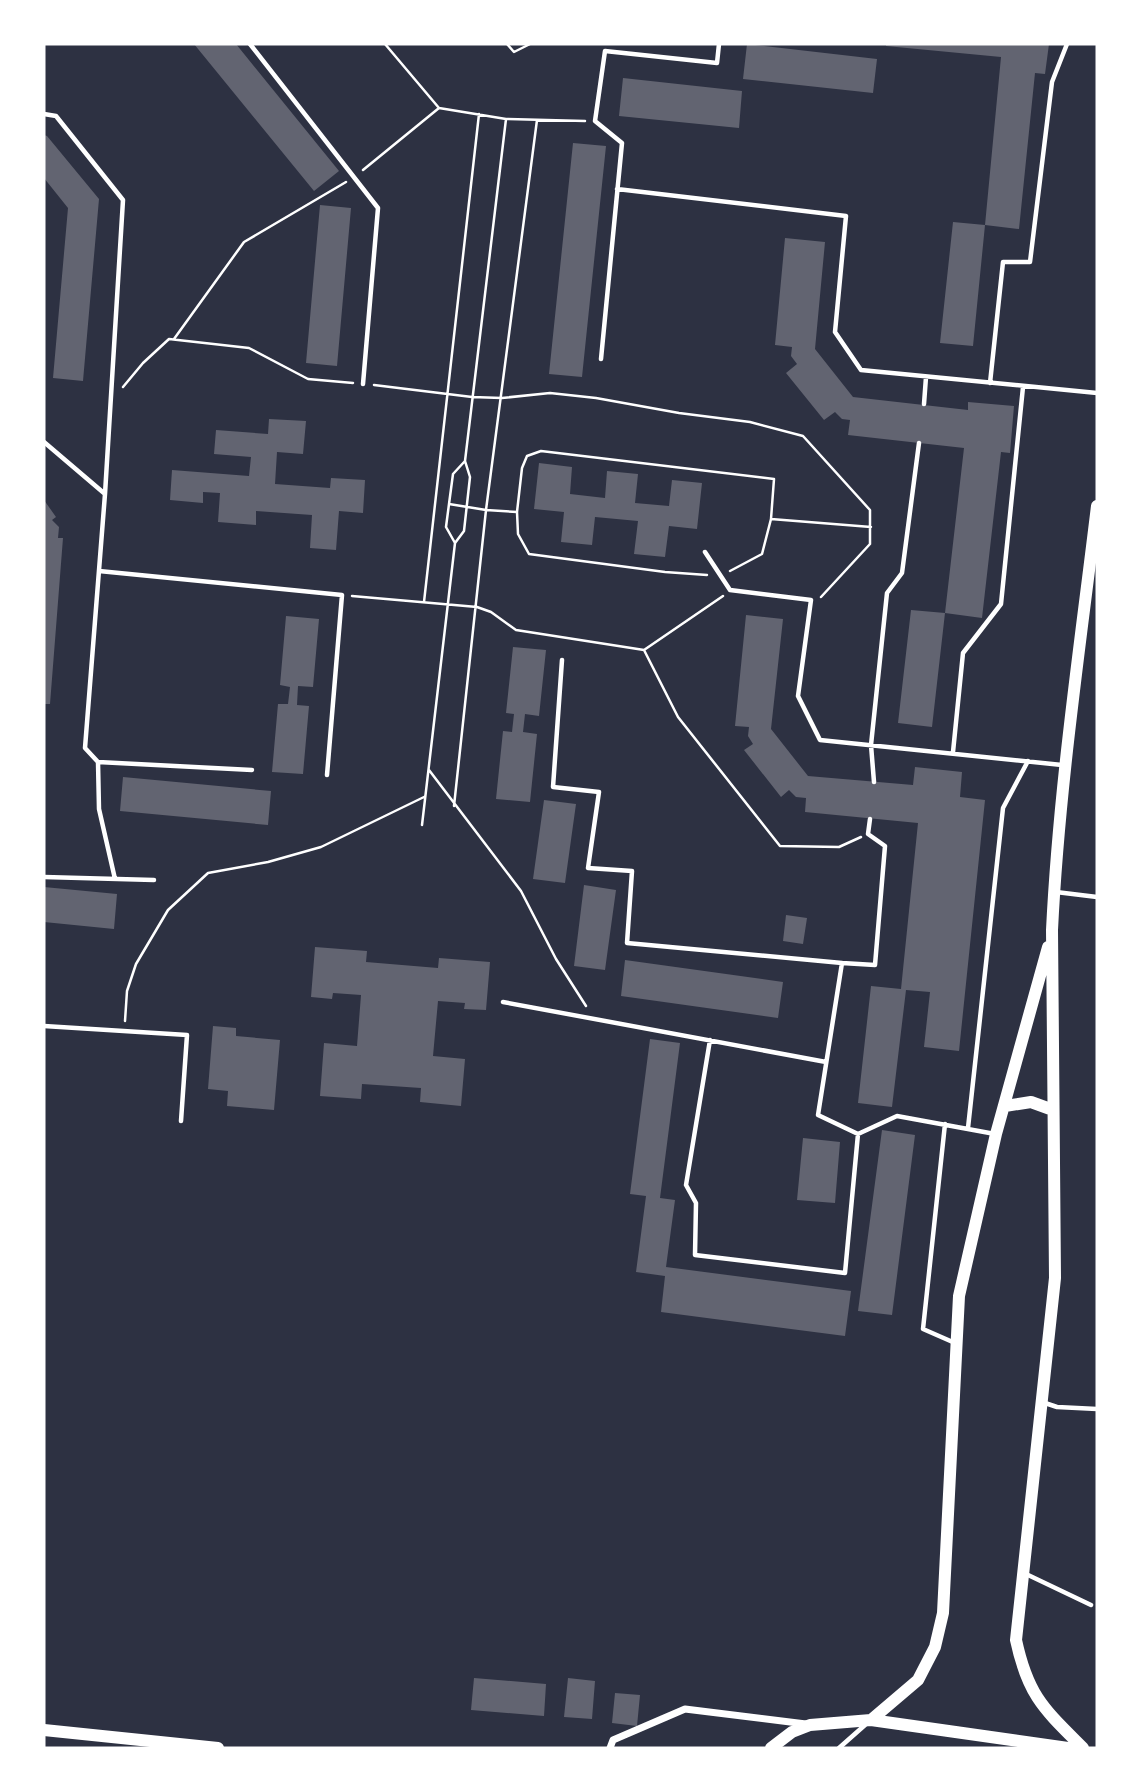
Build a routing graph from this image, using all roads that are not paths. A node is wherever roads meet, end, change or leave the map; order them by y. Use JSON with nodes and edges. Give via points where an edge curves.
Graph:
{"nodes":[{"id":1,"x":250,"y":44,"type":"edge"},
{"id":2,"x":719,"y":44,"type":"edge"},
{"id":3,"x":1068,"y":44,"type":"edge"},
{"id":4,"x":44,"y":114,"type":"edge"},
{"id":5,"x":617,"y":189,"type":"junction"},
{"id":6,"x":601,"y":359,"type":"dead end"},
{"id":7,"x":926,"y":377,"type":"junction"},
{"id":8,"x":990,"y":383,"type":"junction"},
{"id":9,"x":363,"y":384,"type":"road end"},
{"id":10,"x":1023,"y":387,"type":"junction"},
{"id":11,"x":1097,"y":393,"type":"edge"},
{"id":12,"x":923,"y":404,"type":"dead end"},
{"id":13,"x":44,"y":442,"type":"edge"},
{"id":14,"x":919,"y":443,"type":"dead end"},
{"id":15,"x":105,"y":494,"type":"junction"},
{"id":16,"x":1097,"y":506,"type":"edge"},
{"id":17,"x":705,"y":552,"type":"dead end"},
{"id":18,"x":99,"y":571,"type":"junction"},
{"id":19,"x":562,"y":660,"type":"dead end"},
{"id":20,"x":870,"y":745,"type":"junction"},
{"id":21,"x":953,"y":752,"type":"junction"},
{"id":22,"x":1028,"y":761,"type":"junction"},
{"id":23,"x":98,"y":762,"type":"junction"},
{"id":24,"x":1066,"y":765,"type":"junction"},
{"id":25,"x":252,"y":770,"type":"dead end"},
{"id":26,"x":327,"y":775,"type":"dead end"},
{"id":27,"x":874,"y":782,"type":"dead end"},
{"id":28,"x":870,"y":819,"type":"dead end"},
{"id":29,"x":44,"y":877,"type":"edge"},
{"id":30,"x":115,"y":879,"type":"junction"},
{"id":31,"x":155,"y":880,"type":"dead end"},
{"id":32,"x":1054,"y":892,"type":"junction"},
{"id":33,"x":1097,"y":897,"type":"edge"},
{"id":34,"x":1052,"y":930,"type":"junction"},
{"id":35,"x":842,"y":963,"type":"junction"},
{"id":36,"x":503,"y":1002,"type":"dead end"},
{"id":37,"x":44,"y":1026,"type":"edge"},
{"id":38,"x":710,"y":1040,"type":"junction"},
{"id":39,"x":827,"y":1062,"type":"junction"},
{"id":40,"x":1004,"y":1106,"type":"junction"},
{"id":41,"x":1053,"y":1110,"type":"junction"},
{"id":42,"x":181,"y":1121,"type":"dead end"},
{"id":43,"x":945,"y":1124,"type":"junction"},
{"id":44,"x":968,"y":1128,"type":"junction"},
{"id":45,"x":858,"y":1134,"type":"junction"},
{"id":46,"x":996,"y":1135,"type":"junction"},
{"id":47,"x":956,"y":1343,"type":"junction"},
{"id":48,"x":1041,"y":1402,"type":"junction"},
{"id":49,"x":1097,"y":1409,"type":"edge"},
{"id":50,"x":1023,"y":1573,"type":"junction"},
{"id":51,"x":1091,"y":1605,"type":"dead end"},
{"id":52,"x":871,"y":1720,"type":"junction"},
{"id":53,"x":810,"y":1725,"type":"junction"},
{"id":54,"x":44,"y":1730,"type":"edge"},
{"id":55,"x":218,"y":1748,"type":"edge"},
{"id":56,"x":610,"y":1748,"type":"edge"},
{"id":57,"x":771,"y":1748,"type":"edge"},
{"id":58,"x":839,"y":1748,"type":"edge"},
{"id":59,"x":1068,"y":1748,"type":"edge"},
{"id":60,"x":1083,"y":1748,"type":"edge"}],
"edges":[{"from":1,"to":9,"type":"lane","via":[[378,208]]},
{"from":2,"to":5,"type":"lane","via":[[717,63],[605,51],[595,121],[622,142]]},
{"from":3,"to":8,"type":"lane","via":[[1052,82],[1030,262],[1003,262]]},
{"from":4,"to":15,"type":"lane","via":[[56,116],[123,200]]},
{"from":5,"to":6,"type":"lane"},
{"from":5,"to":7,"type":"lane","via":[[846,216],[835,332],[861,370]]},
{"from":7,"to":8,"type":"lane"},
{"from":7,"to":12,"type":"lane"},
{"from":8,"to":10,"type":"lane"},
{"from":10,"to":11,"type":"lane"},
{"from":10,"to":21,"type":"lane","via":[[1001,604],[964,653]]},
{"from":13,"to":15,"type":"lane"},
{"from":14,"to":20,"type":"lane","via":[[902,573],[887,593]]},
{"from":15,"to":18,"type":"lane"},
{"from":16,"to":24,"type":"street"},
{"from":17,"to":20,"type":"lane","via":[[730,590],[811,600],[798,696],[820,740]]},
{"from":18,"to":23,"type":"lane","via":[[85,748]]},
{"from":18,"to":26,"type":"lane","via":[[342,595]]},
{"from":19,"to":35,"type":"lane","via":[[553,787],[598,792],[589,868],[632,871],[627,943]]},
{"from":20,"to":21,"type":"lane"},
{"from":20,"to":27,"type":"lane"},
{"from":21,"to":22,"type":"lane"},
{"from":22,"to":24,"type":"lane"},
{"from":22,"to":44,"type":"lane","via":[[1003,808]]},
{"from":23,"to":25,"type":"lane"},
{"from":23,"to":30,"type":"lane","via":[[99,809]]},
{"from":24,"to":32,"type":"street"},
{"from":28,"to":35,"type":"lane","via":[[868,834],[885,846],[875,965]]},
{"from":29,"to":30,"type":"lane"},
{"from":30,"to":31,"type":"lane"},
{"from":32,"to":33,"type":"lane"},
{"from":32,"to":34,"type":"street"},
{"from":34,"to":40,"type":"street"},
{"from":34,"to":41,"type":"street"},
{"from":35,"to":39,"type":"lane"},
{"from":36,"to":38,"type":"lane"},
{"from":37,"to":42,"type":"lane","via":[[187,1035]]},
{"from":38,"to":39,"type":"lane"},
{"from":38,"to":45,"type":"lane","via":[[686,1185],[696,1203],[695,1255],[845,1273]]},
{"from":39,"to":45,"type":"lane","via":[[818,1115]]},
{"from":40,"to":41,"type":"street","via":[[1031,1102]]},
{"from":40,"to":46,"type":"street"},
{"from":41,"to":48,"type":"street","via":[[1055,1278]]},
{"from":43,"to":44,"type":"lane"},
{"from":43,"to":45,"type":"lane","via":[[897,1116]]},
{"from":43,"to":47,"type":"lane","via":[[923,1329]]},
{"from":44,"to":46,"type":"lane"},
{"from":46,"to":47,"type":"street","via":[[959,1296]]},
{"from":47,"to":52,"type":"street","via":[[943,1613],[935,1647],[918,1680]]},
{"from":48,"to":49,"type":"lane"},
{"from":48,"to":50,"type":"street"},
{"from":50,"to":51,"type":"lane"},
{"from":50,"to":60,"type":"street","via":[[1016,1640],[1022,1665],[1037,1699]]},
{"from":52,"to":53,"type":"street"},
{"from":52,"to":58,"type":"lane"},
{"from":52,"to":59,"type":"street"},
{"from":53,"to":56,"type":"street","via":[[685,1709],[613,1740]]},
{"from":53,"to":57,"type":"street"},
{"from":54,"to":55,"type":"street"}]}
